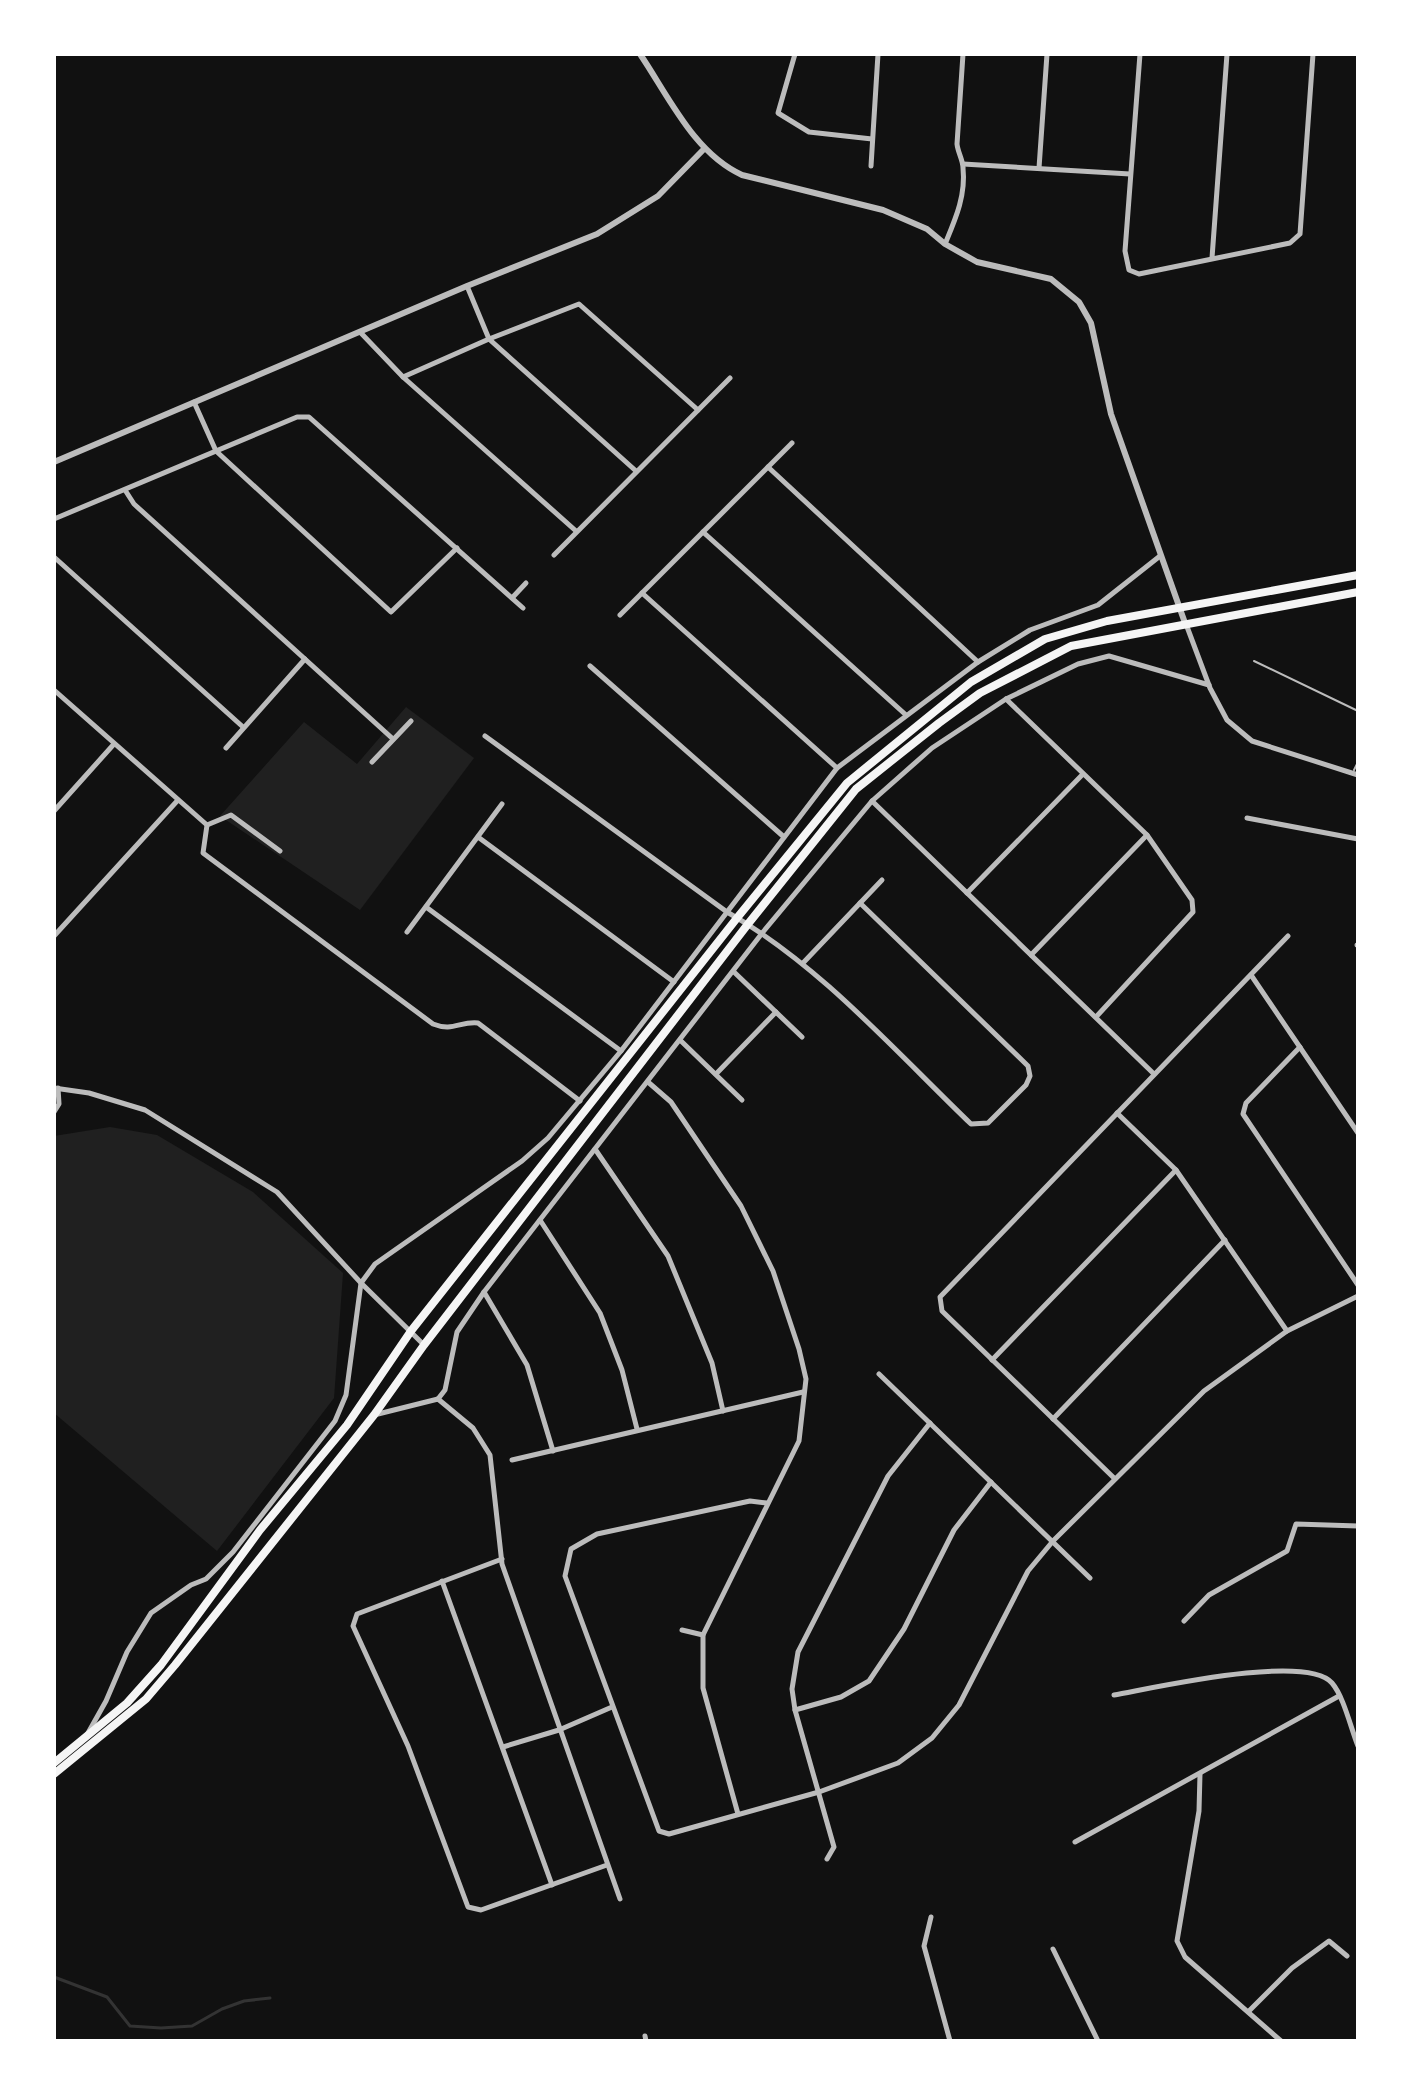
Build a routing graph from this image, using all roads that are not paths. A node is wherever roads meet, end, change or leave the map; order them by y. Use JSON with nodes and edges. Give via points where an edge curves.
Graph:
{"nodes":[{"id":1,"x":640,"y":54,"type":"edge"},
{"id":2,"x":795,"y":54,"type":"edge"},
{"id":3,"x":878,"y":54,"type":"edge"},
{"id":4,"x":963,"y":54,"type":"edge"},
{"id":5,"x":1047,"y":54,"type":"edge"},
{"id":6,"x":1140,"y":54,"type":"edge"},
{"id":7,"x":1227,"y":54,"type":"edge"},
{"id":8,"x":1313,"y":54,"type":"edge"},
{"id":9,"x":872,"y":139,"type":"junction"},
{"id":10,"x":704,"y":149,"type":"junction"},
{"id":11,"x":963,"y":164,"type":"junction"},
{"id":12,"x":871,"y":166,"type":"dead end"},
{"id":13,"x":1039,"y":168,"type":"junction"},
{"id":14,"x":1130,"y":174,"type":"junction"},
{"id":15,"x":945,"y":244,"type":"junction"},
{"id":16,"x":1212,"y":258,"type":"junction"},
{"id":17,"x":467,"y":286,"type":"junction"},
{"id":18,"x":360,"y":332,"type":"junction"},
{"id":19,"x":489,"y":339,"type":"junction"},
{"id":20,"x":403,"y":377,"type":"junction"},
{"id":21,"x":730,"y":378,"type":"dead end"},
{"id":22,"x":194,"y":402,"type":"junction"},
{"id":23,"x":698,"y":410,"type":"junction"},
{"id":24,"x":792,"y":443,"type":"dead end"},
{"id":25,"x":216,"y":451,"type":"junction"},
{"id":26,"x":54,"y":462,"type":"edge"},
{"id":27,"x":768,"y":467,"type":"junction"},
{"id":28,"x":636,"y":471,"type":"junction"},
{"id":29,"x":125,"y":490,"type":"junction"},
{"id":30,"x":54,"y":519,"type":"edge"},
{"id":31,"x":576,"y":531,"type":"junction"},
{"id":32,"x":703,"y":532,"type":"junction"},
{"id":33,"x":457,"y":548,"type":"junction"},
{"id":34,"x":554,"y":555,"type":"dead end"},
{"id":35,"x":1160,"y":556,"type":"junction"},
{"id":36,"x":54,"y":557,"type":"edge"},
{"id":37,"x":1358,"y":575,"type":"edge"},
{"id":38,"x":526,"y":583,"type":"dead end"},
{"id":39,"x":1358,"y":592,"type":"edge"},
{"id":40,"x":642,"y":593,"type":"junction"},
{"id":41,"x":512,"y":598,"type":"junction"},
{"id":42,"x":1179,"y":607,"type":"junction"},
{"id":43,"x":523,"y":608,"type":"dead end"},
{"id":44,"x":620,"y":615,"type":"dead end"},
{"id":45,"x":1185,"y":623,"type":"junction"},
{"id":46,"x":305,"y":659,"type":"junction"},
{"id":47,"x":1254,"y":661,"type":"dead end"},
{"id":48,"x":978,"y":662,"type":"junction"},
{"id":49,"x":590,"y":666,"type":"dead end"},
{"id":50,"x":1209,"y":685,"type":"junction"},
{"id":51,"x":54,"y":690,"type":"edge"},
{"id":52,"x":1006,"y":699,"type":"junction"},
{"id":53,"x":1358,"y":711,"type":"edge"},
{"id":54,"x":906,"y":715,"type":"junction"},
{"id":55,"x":411,"y":721,"type":"dead end"},
{"id":56,"x":243,"y":727,"type":"junction"},
{"id":57,"x":485,"y":736,"type":"dead end"},
{"id":58,"x":393,"y":739,"type":"junction"},
{"id":59,"x":114,"y":744,"type":"junction"},
{"id":60,"x":226,"y":748,"type":"dead end"},
{"id":61,"x":372,"y":762,"type":"dead end"},
{"id":62,"x":1358,"y":762,"type":"edge"},
{"id":63,"x":837,"y":768,"type":"junction"},
{"id":64,"x":1356,"y":773,"type":"edge"},
{"id":65,"x":1083,"y":774,"type":"junction"},
{"id":66,"x":178,"y":800,"type":"junction"},
{"id":67,"x":872,"y":801,"type":"junction"},
{"id":68,"x":502,"y":804,"type":"dead end"},
{"id":69,"x":54,"y":811,"type":"edge"},
{"id":70,"x":1247,"y":818,"type":"dead end"},
{"id":71,"x":207,"y":825,"type":"junction"},
{"id":72,"x":1147,"y":835,"type":"junction"},
{"id":73,"x":478,"y":837,"type":"junction"},
{"id":74,"x":784,"y":837,"type":"junction"},
{"id":75,"x":1358,"y":839,"type":"edge"},
{"id":76,"x":280,"y":851,"type":"dead end"},
{"id":77,"x":882,"y":880,"type":"dead end"},
{"id":78,"x":967,"y":893,"type":"junction"},
{"id":79,"x":860,"y":903,"type":"junction"},
{"id":80,"x":426,"y":907,"type":"junction"},
{"id":81,"x":727,"y":912,"type":"junction"},
{"id":82,"x":737,"y":918,"type":"junction"},
{"id":83,"x":748,"y":924,"type":"junction"},
{"id":84,"x":407,"y":932,"type":"dead end"},
{"id":85,"x":763,"y":932,"type":"junction"},
{"id":86,"x":54,"y":936,"type":"edge"},
{"id":87,"x":1288,"y":936,"type":"dead end"},
{"id":88,"x":1031,"y":955,"type":"junction"},
{"id":89,"x":803,"y":963,"type":"junction"},
{"id":90,"x":733,"y":971,"type":"junction"},
{"id":91,"x":1251,"y":974,"type":"junction"},
{"id":92,"x":674,"y":982,"type":"junction"},
{"id":93,"x":776,"y":1012,"type":"junction"},
{"id":94,"x":1096,"y":1017,"type":"junction"},
{"id":95,"x":802,"y":1037,"type":"dead end"},
{"id":96,"x":680,"y":1040,"type":"junction"},
{"id":97,"x":1300,"y":1047,"type":"junction"},
{"id":98,"x":621,"y":1051,"type":"junction"},
{"id":99,"x":716,"y":1074,"type":"junction"},
{"id":100,"x":1154,"y":1074,"type":"junction"},
{"id":101,"x":648,"y":1082,"type":"junction"},
{"id":102,"x":56,"y":1088,"type":"edge"},
{"id":103,"x":742,"y":1100,"type":"dead end"},
{"id":104,"x":580,"y":1101,"type":"junction"},
{"id":105,"x":54,"y":1112,"type":"edge"},
{"id":106,"x":1117,"y":1113,"type":"junction"},
{"id":107,"x":1358,"y":1133,"type":"edge"},
{"id":108,"x":595,"y":1149,"type":"junction"},
{"id":109,"x":1176,"y":1170,"type":"junction"},
{"id":110,"x":540,"y":1220,"type":"junction"},
{"id":111,"x":1225,"y":1240,"type":"junction"},
{"id":112,"x":361,"y":1283,"type":"junction"},
{"id":113,"x":1358,"y":1285,"type":"edge"},
{"id":114,"x":484,"y":1292,"type":"junction"},
{"id":115,"x":1358,"y":1296,"type":"edge"},
{"id":116,"x":411,"y":1331,"type":"junction"},
{"id":117,"x":1287,"y":1331,"type":"junction"},
{"id":118,"x":424,"y":1345,"type":"junction"},
{"id":119,"x":992,"y":1360,"type":"junction"},
{"id":120,"x":879,"y":1374,"type":"dead end"},
{"id":121,"x":803,"y":1392,"type":"junction"},
{"id":122,"x":438,"y":1399,"type":"junction"},
{"id":123,"x":723,"y":1411,"type":"junction"},
{"id":124,"x":374,"y":1415,"type":"junction"},
{"id":125,"x":1053,"y":1419,"type":"junction"},
{"id":126,"x":930,"y":1423,"type":"junction"},
{"id":127,"x":637,"y":1429,"type":"junction"},
{"id":128,"x":553,"y":1451,"type":"junction"},
{"id":129,"x":512,"y":1460,"type":"dead end"},
{"id":130,"x":1114,"y":1478,"type":"junction"},
{"id":131,"x":991,"y":1482,"type":"junction"},
{"id":132,"x":767,"y":1503,"type":"junction"},
{"id":133,"x":1358,"y":1526,"type":"edge"},
{"id":134,"x":1053,"y":1541,"type":"junction"},
{"id":135,"x":502,"y":1559,"type":"junction"},
{"id":136,"x":1090,"y":1578,"type":"dead end"},
{"id":137,"x":442,"y":1581,"type":"junction"},
{"id":138,"x":1184,"y":1621,"type":"dead end"},
{"id":139,"x":682,"y":1630,"type":"dead end"},
{"id":140,"x":703,"y":1635,"type":"junction"},
{"id":141,"x":1114,"y":1695,"type":"dead end"},
{"id":142,"x":1339,"y":1696,"type":"junction"},
{"id":143,"x":612,"y":1707,"type":"junction"},
{"id":144,"x":795,"y":1710,"type":"junction"},
{"id":145,"x":1354,"y":1728,"type":"edge"},
{"id":146,"x":559,"y":1730,"type":"junction"},
{"id":147,"x":84,"y":1740,"type":"junction"},
{"id":148,"x":1358,"y":1746,"type":"edge"},
{"id":149,"x":503,"y":1747,"type":"junction"},
{"id":150,"x":54,"y":1763,"type":"edge"},
{"id":151,"x":54,"y":1774,"type":"edge"},
{"id":152,"x":1200,"y":1774,"type":"junction"},
{"id":153,"x":819,"y":1792,"type":"junction"},
{"id":154,"x":738,"y":1814,"type":"junction"},
{"id":155,"x":1075,"y":1842,"type":"dead end"},
{"id":156,"x":827,"y":1859,"type":"dead end"},
{"id":157,"x":607,"y":1865,"type":"junction"},
{"id":158,"x":552,"y":1885,"type":"junction"},
{"id":159,"x":620,"y":1899,"type":"dead end"},
{"id":160,"x":931,"y":1917,"type":"dead end"},
{"id":161,"x":1053,"y":1949,"type":"dead end"},
{"id":162,"x":1347,"y":1956,"type":"dead end"},
{"id":163,"x":1249,"y":2011,"type":"junction"},
{"id":164,"x":1277,"y":2040,"type":"edge"},
{"id":165,"x":950,"y":2041,"type":"edge"},
{"id":166,"x":1098,"y":2041,"type":"edge"}],
"edges":[{"from":1,"to":10,"type":"street"},
{"from":2,"to":9,"type":"street","via":[[778,113],[809,132]]},
{"from":3,"to":9,"type":"street"},
{"from":4,"to":11,"type":"street","via":[[957,144]]},
{"from":5,"to":13,"type":"street"},
{"from":6,"to":14,"type":"street"},
{"from":7,"to":16,"type":"street"},
{"from":8,"to":16,"type":"street","via":[[1300,234],[1290,243]]},
{"from":9,"to":12,"type":"street"},
{"from":10,"to":15,"type":"street","via":[[742,175],[883,210],[927,229]]},
{"from":10,"to":17,"type":"street","via":[[658,196],[619,222]]},
{"from":11,"to":13,"type":"street"},
{"from":11,"to":15,"type":"street","via":[[960,209]]},
{"from":13,"to":14,"type":"street"},
{"from":14,"to":16,"type":"street","via":[[1125,251],[1129,270],[1139,274]]},
{"from":15,"to":35,"type":"street","via":[[977,262],[1051,279],[1079,302],[1091,323],[1111,414]]},
{"from":17,"to":18,"type":"street"},
{"from":17,"to":19,"type":"street"},
{"from":18,"to":20,"type":"street"},
{"from":18,"to":22,"type":"street"},
{"from":19,"to":20,"type":"street"},
{"from":19,"to":23,"type":"street","via":[[579,304]]},
{"from":19,"to":28,"type":"street"},
{"from":20,"to":31,"type":"street"},
{"from":21,"to":23,"type":"street"},
{"from":22,"to":25,"type":"street"},
{"from":22,"to":26,"type":"street"},
{"from":23,"to":28,"type":"street"},
{"from":24,"to":27,"type":"street"},
{"from":25,"to":29,"type":"street"},
{"from":25,"to":33,"type":"street","via":[[297,417],[309,417]]},
{"from":25,"to":33,"type":"street","via":[[391,612]]},
{"from":27,"to":32,"type":"street"},
{"from":27,"to":48,"type":"street"},
{"from":28,"to":31,"type":"street"},
{"from":29,"to":30,"type":"street"},
{"from":29,"to":46,"type":"street","via":[[134,504]]},
{"from":31,"to":34,"type":"street"},
{"from":32,"to":40,"type":"street"},
{"from":32,"to":54,"type":"street"},
{"from":33,"to":41,"type":"street"},
{"from":35,"to":42,"type":"street"},
{"from":35,"to":48,"type":"street","via":[[1098,605],[1030,630]]},
{"from":36,"to":56,"type":"street"},
{"from":37,"to":42,"type":"highway"},
{"from":38,"to":41,"type":"street"},
{"from":39,"to":45,"type":"highway"},
{"from":40,"to":44,"type":"street"},
{"from":40,"to":63,"type":"street"},
{"from":41,"to":43,"type":"street"},
{"from":42,"to":45,"type":"street"},
{"from":42,"to":82,"type":"highway","via":[[1045,639],[971,682],[847,783]]},
{"from":45,"to":50,"type":"street"},
{"from":45,"to":83,"type":"highway","via":[[1071,646],[980,693],[856,789]]},
{"from":46,"to":56,"type":"street"},
{"from":46,"to":58,"type":"street"},
{"from":47,"to":53,"type":"lane"},
{"from":48,"to":54,"type":"street"},
{"from":49,"to":74,"type":"street"},
{"from":50,"to":52,"type":"street","via":[[1109,656],[1078,664]]},
{"from":50,"to":64,"type":"street","via":[[1227,720],[1252,741]]},
{"from":51,"to":59,"type":"street"},
{"from":52,"to":65,"type":"street"},
{"from":52,"to":67,"type":"street","via":[[932,748]]},
{"from":54,"to":63,"type":"street"},
{"from":55,"to":58,"type":"street"},
{"from":56,"to":60,"type":"street"},
{"from":57,"to":81,"type":"street"},
{"from":58,"to":61,"type":"street"},
{"from":59,"to":66,"type":"street"},
{"from":59,"to":69,"type":"street"},
{"from":62,"to":64,"type":"lane"},
{"from":63,"to":74,"type":"street"},
{"from":65,"to":72,"type":"street"},
{"from":65,"to":78,"type":"street"},
{"from":66,"to":71,"type":"street"},
{"from":66,"to":86,"type":"street"},
{"from":67,"to":78,"type":"street"},
{"from":67,"to":85,"type":"street"},
{"from":68,"to":73,"type":"street"},
{"from":70,"to":75,"type":"street"},
{"from":71,"to":76,"type":"street","via":[[231,815]]},
{"from":71,"to":104,"type":"street","via":[[203,853],[400,1000],[447,1029],[471,1022],[485,1027]]},
{"from":72,"to":88,"type":"street"},
{"from":72,"to":94,"type":"street","via":[[1192,900],[1193,912]]},
{"from":73,"to":80,"type":"street"},
{"from":73,"to":92,"type":"street"},
{"from":74,"to":81,"type":"street"},
{"from":77,"to":79,"type":"street"},
{"from":78,"to":88,"type":"street"},
{"from":79,"to":89,"type":"street"},
{"from":79,"to":89,"type":"street","via":[[1028,1066],[1026,1085],[988,1123],[971,1124]]},
{"from":80,"to":84,"type":"street"},
{"from":80,"to":98,"type":"street"},
{"from":81,"to":82,"type":"street"},
{"from":81,"to":92,"type":"street"},
{"from":82,"to":83,"type":"street"},
{"from":82,"to":116,"type":"highway"},
{"from":83,"to":85,"type":"street"},
{"from":83,"to":118,"type":"highway"},
{"from":85,"to":89,"type":"street"},
{"from":85,"to":90,"type":"street"},
{"from":87,"to":91,"type":"street"},
{"from":88,"to":94,"type":"street"},
{"from":90,"to":93,"type":"street"},
{"from":90,"to":96,"type":"street"},
{"from":91,"to":97,"type":"street"},
{"from":91,"to":100,"type":"street"},
{"from":92,"to":98,"type":"street"},
{"from":93,"to":95,"type":"street"},
{"from":93,"to":99,"type":"street"},
{"from":94,"to":100,"type":"street"},
{"from":96,"to":99,"type":"street"},
{"from":96,"to":101,"type":"street"},
{"from":97,"to":107,"type":"street"},
{"from":97,"to":113,"type":"street","via":[[1246,1103],[1243,1114]]},
{"from":98,"to":104,"type":"street"},
{"from":99,"to":103,"type":"street"},
{"from":100,"to":106,"type":"street"},
{"from":101,"to":108,"type":"street"},
{"from":101,"to":121,"type":"street","via":[[671,1102],[741,1206],[773,1271],[799,1349],[806,1379]]},
{"from":102,"to":105,"type":"street","via":[[59,1104]]},
{"from":102,"to":112,"type":"street","via":[[145,1110],[277,1192]]},
{"from":104,"to":112,"type":"street","via":[[522,1161],[402,1243]]},
{"from":106,"to":109,"type":"street"},
{"from":106,"to":119,"type":"street","via":[[940,1297],[942,1311]]},
{"from":108,"to":110,"type":"street"},
{"from":108,"to":123,"type":"street","via":[[668,1256],[712,1363]]},
{"from":109,"to":111,"type":"street"},
{"from":109,"to":119,"type":"street"},
{"from":110,"to":114,"type":"street"},
{"from":110,"to":127,"type":"street","via":[[600,1313]]},
{"from":111,"to":117,"type":"street"},
{"from":111,"to":125,"type":"street"},
{"from":112,"to":116,"type":"street"},
{"from":112,"to":147,"type":"street","via":[[346,1395],[335,1421],[233,1552],[206,1579],[151,1613]]},
{"from":114,"to":122,"type":"street","via":[[457,1332],[445,1390]]},
{"from":114,"to":128,"type":"street","via":[[527,1365]]},
{"from":115,"to":117,"type":"street"},
{"from":116,"to":118,"type":"street"},
{"from":116,"to":147,"type":"highway","via":[[347,1425],[260,1530],[161,1665]]},
{"from":117,"to":130,"type":"street","via":[[1204,1391]]},
{"from":118,"to":124,"type":"highway"},
{"from":119,"to":125,"type":"street"},
{"from":120,"to":126,"type":"street"},
{"from":121,"to":123,"type":"street"},
{"from":121,"to":132,"type":"street","via":[[799,1441]]},
{"from":122,"to":124,"type":"street"},
{"from":122,"to":135,"type":"street","via":[[473,1428],[490,1455]]},
{"from":123,"to":127,"type":"street"},
{"from":124,"to":151,"type":"highway","via":[[146,1699]]},
{"from":125,"to":130,"type":"street"},
{"from":126,"to":131,"type":"street"},
{"from":126,"to":144,"type":"street","via":[[888,1476],[798,1652],[792,1689]]},
{"from":127,"to":128,"type":"street"},
{"from":128,"to":129,"type":"street"},
{"from":130,"to":134,"type":"street"},
{"from":131,"to":134,"type":"street"},
{"from":131,"to":144,"type":"street","via":[[954,1530],[904,1629],[869,1681],[841,1697]]},
{"from":132,"to":140,"type":"street"},
{"from":132,"to":143,"type":"street","via":[[750,1501],[597,1534],[571,1549],[565,1576]]},
{"from":133,"to":138,"type":"street","via":[[1296,1524],[1287,1551],[1209,1595]]},
{"from":134,"to":136,"type":"street"},
{"from":134,"to":153,"type":"street","via":[[1028,1571],[959,1705],[932,1738],[898,1763]]},
{"from":135,"to":137,"type":"street"},
{"from":135,"to":146,"type":"street"},
{"from":137,"to":149,"type":"street"},
{"from":137,"to":158,"type":"street","via":[[357,1614],[353,1626],[408,1746],[468,1907],[481,1910]]},
{"from":139,"to":140,"type":"street"},
{"from":140,"to":154,"type":"street","via":[[703,1688]]},
{"from":141,"to":142,"type":"street","via":[[1270,1669],[1319,1674]]},
{"from":142,"to":145,"type":"street"},
{"from":142,"to":152,"type":"street"},
{"from":143,"to":146,"type":"street"},
{"from":143,"to":154,"type":"street","via":[[659,1831],[669,1834]]},
{"from":144,"to":153,"type":"street"},
{"from":145,"to":148,"type":"street"},
{"from":146,"to":149,"type":"street"},
{"from":146,"to":157,"type":"street"},
{"from":147,"to":150,"type":"highway"},
{"from":149,"to":158,"type":"street"},
{"from":152,"to":155,"type":"street"},
{"from":152,"to":163,"type":"street","via":[[1199,1811],[1177,1941],[1185,1957]]},
{"from":153,"to":154,"type":"street"},
{"from":153,"to":156,"type":"street","via":[[834,1847]]},
{"from":157,"to":158,"type":"street"},
{"from":157,"to":159,"type":"street"},
{"from":160,"to":165,"type":"street","via":[[924,1946]]},
{"from":161,"to":166,"type":"street"},
{"from":162,"to":163,"type":"street","via":[[1329,1941],[1292,1968]]},
{"from":163,"to":164,"type":"street"}]}
